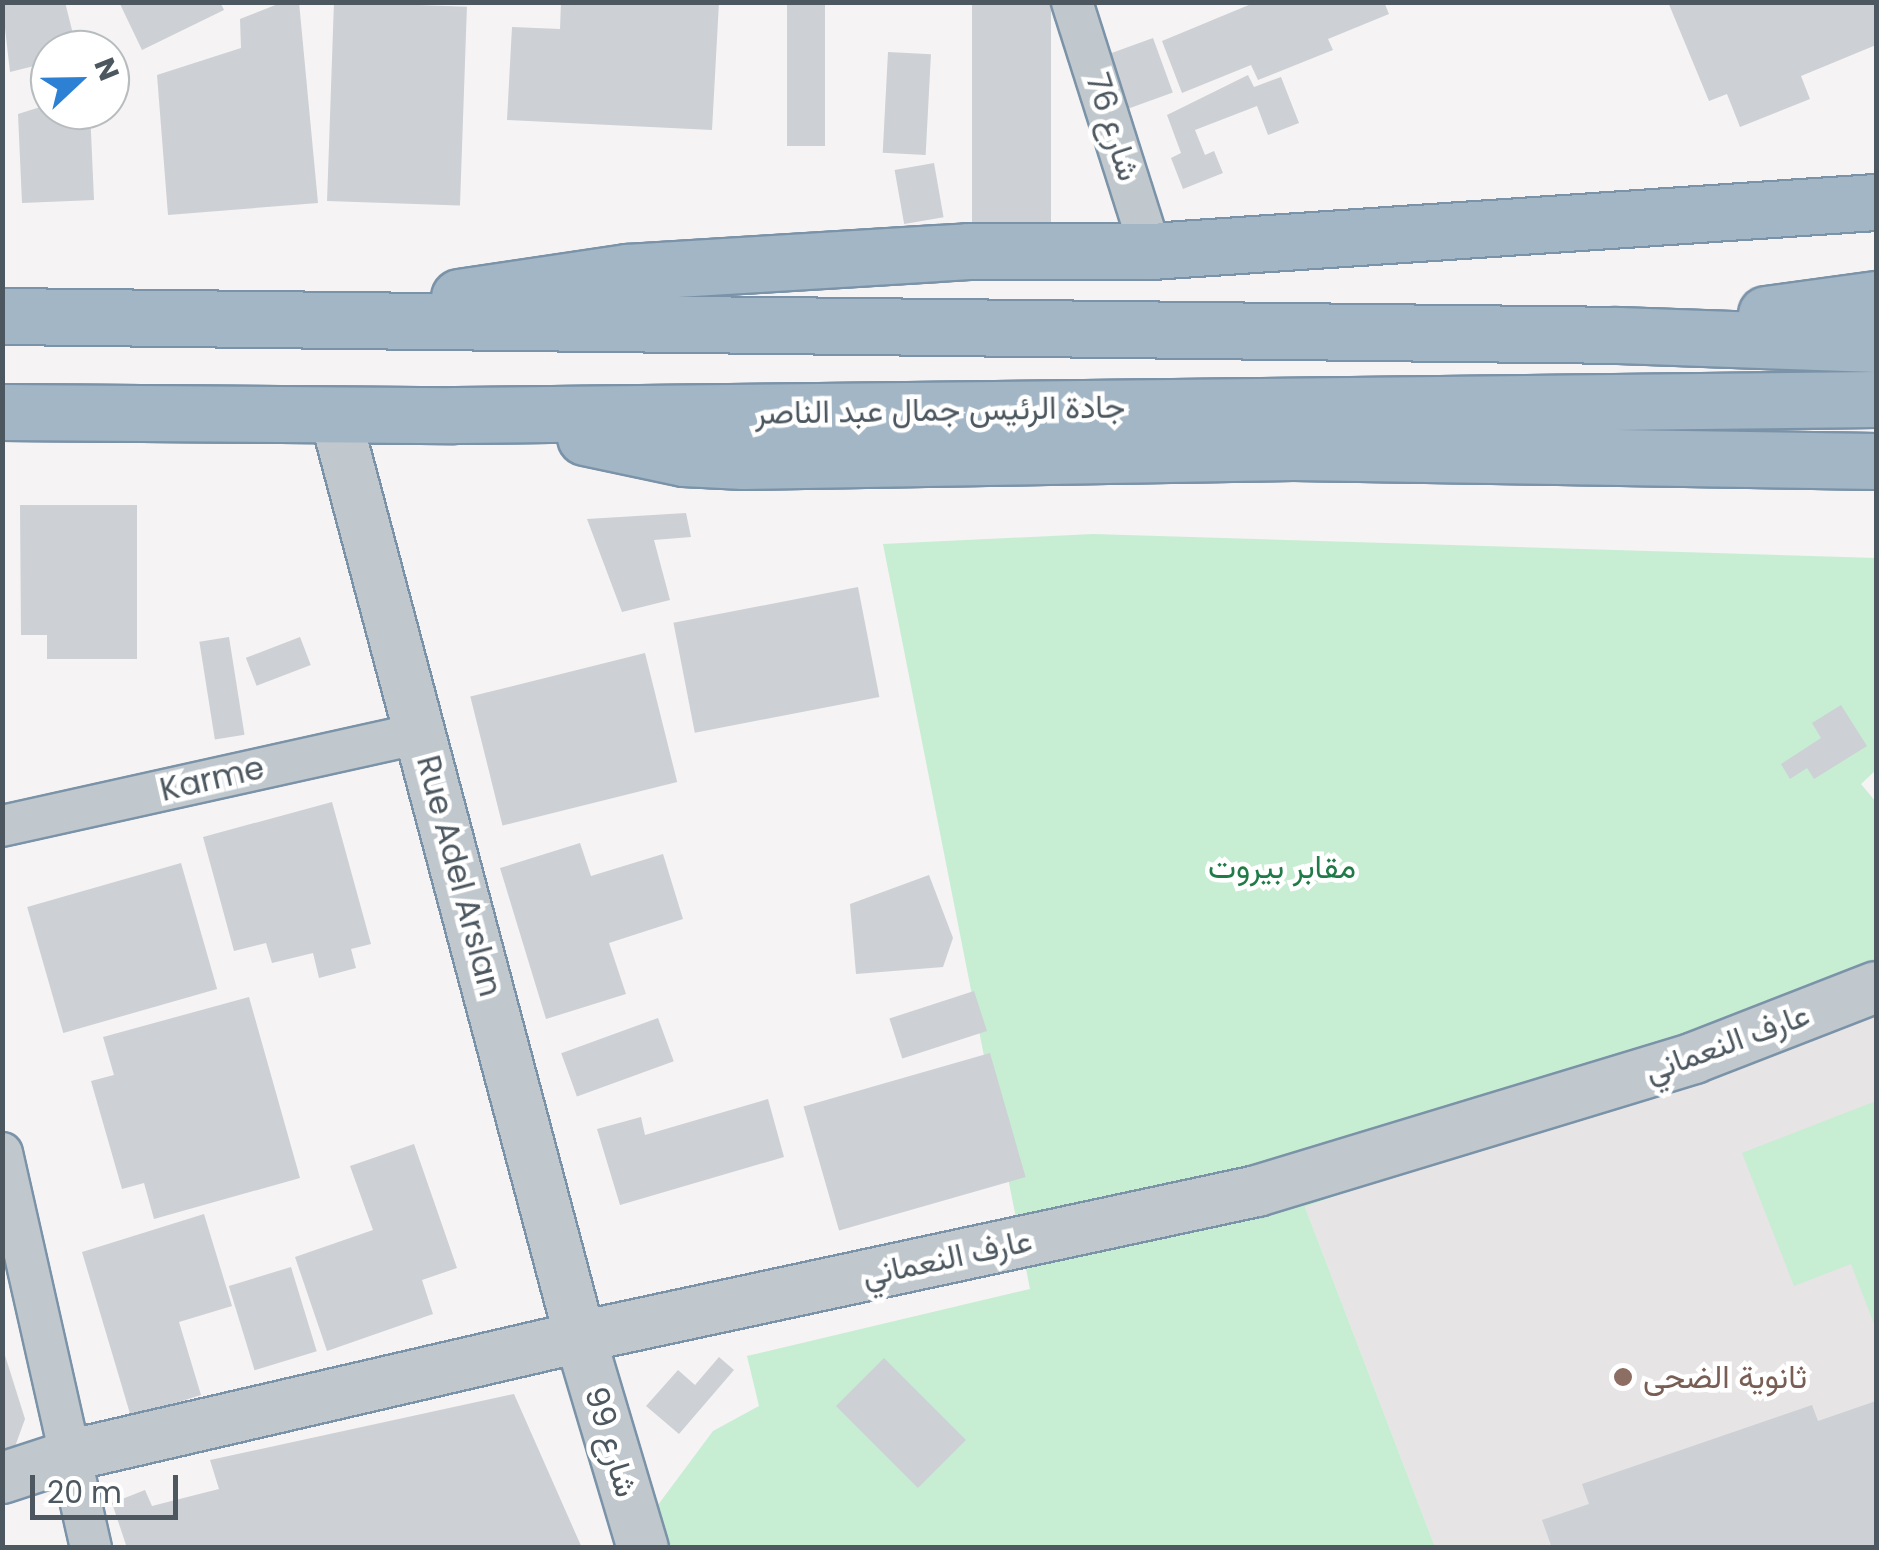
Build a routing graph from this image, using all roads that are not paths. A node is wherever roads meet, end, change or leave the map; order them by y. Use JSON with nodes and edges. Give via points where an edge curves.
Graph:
{"nodes":[{"id":1,"x":1072,"y":2,"type":"edge"},
{"id":2,"x":1876,"y":202,"type":"edge"},
{"id":3,"x":1152,"y":252,"type":"junction"},
{"id":4,"x":1876,"y":299,"type":"edge"},
{"id":5,"x":2,"y":316,"type":"edge"},
{"id":6,"x":318,"y":320,"type":"junction"},
{"id":7,"x":1617,"y":335,"type":"junction"},
{"id":8,"x":1876,"y":344,"type":"edge"},
{"id":9,"x":1876,"y":399,"type":"edge"},
{"id":10,"x":2,"y":412,"type":"edge"},
{"id":11,"x":335,"y":415,"type":"junction"},
{"id":12,"x":454,"y":416,"type":"junction"},
{"id":13,"x":1876,"y":460,"type":"edge"},
{"id":14,"x":421,"y":732,"type":"junction"},
{"id":15,"x":2,"y":826,"type":"edge"},
{"id":16,"x":1876,"y":987,"type":"edge"},
{"id":17,"x":2,"y":1152,"type":"edge"},
{"id":18,"x":580,"y":1337,"type":"junction"},
{"id":19,"x":72,"y":1455,"type":"junction"},
{"id":20,"x":2,"y":1478,"type":"edge"},
{"id":21,"x":91,"y":1548,"type":"edge"},
{"id":22,"x":643,"y":1548,"type":"edge"}],
"edges":[{"from":1,"to":3,"type":"street","name":"شارع 76"},
{"from":2,"to":3,"type":"highway"},
{"from":3,"to":6,"type":"highway","via":[[968,251],[626,272]]},
{"from":4,"to":7,"type":"highway"},
{"from":5,"to":6,"type":"highway"},
{"from":6,"to":7,"type":"highway"},
{"from":7,"to":8,"type":"highway"},
{"from":9,"to":12,"type":"highway","name":"جادة الرئيس جمال عبد الناصر"},
{"from":10,"to":11,"type":"highway","name":"جادة الرئيس جمال عبد الناصر"},
{"from":11,"to":12,"type":"highway","name":"جادة الرئيس جمال عبد الناصر"},
{"from":11,"to":14,"type":"street","name":"Rue Adel Arslan"},
{"from":12,"to":13,"type":"highway","via":[[683,458],[744,461],[1294,452]]},
{"from":14,"to":15,"type":"street","name":"Karme"},
{"from":14,"to":18,"type":"street","name":"Rue Adel Arslan"},
{"from":16,"to":18,"type":"street","name":"عارف النعماني","via":[[1694,1058],[1257,1191]]},
{"from":17,"to":19,"type":"street"},
{"from":18,"to":19,"type":"street","name":"عارف النعماني"},
{"from":18,"to":22,"type":"street","name":"شارع 99"},
{"from":19,"to":20,"type":"street","name":"عارف النعماني"},
{"from":19,"to":21,"type":"street"}]}
